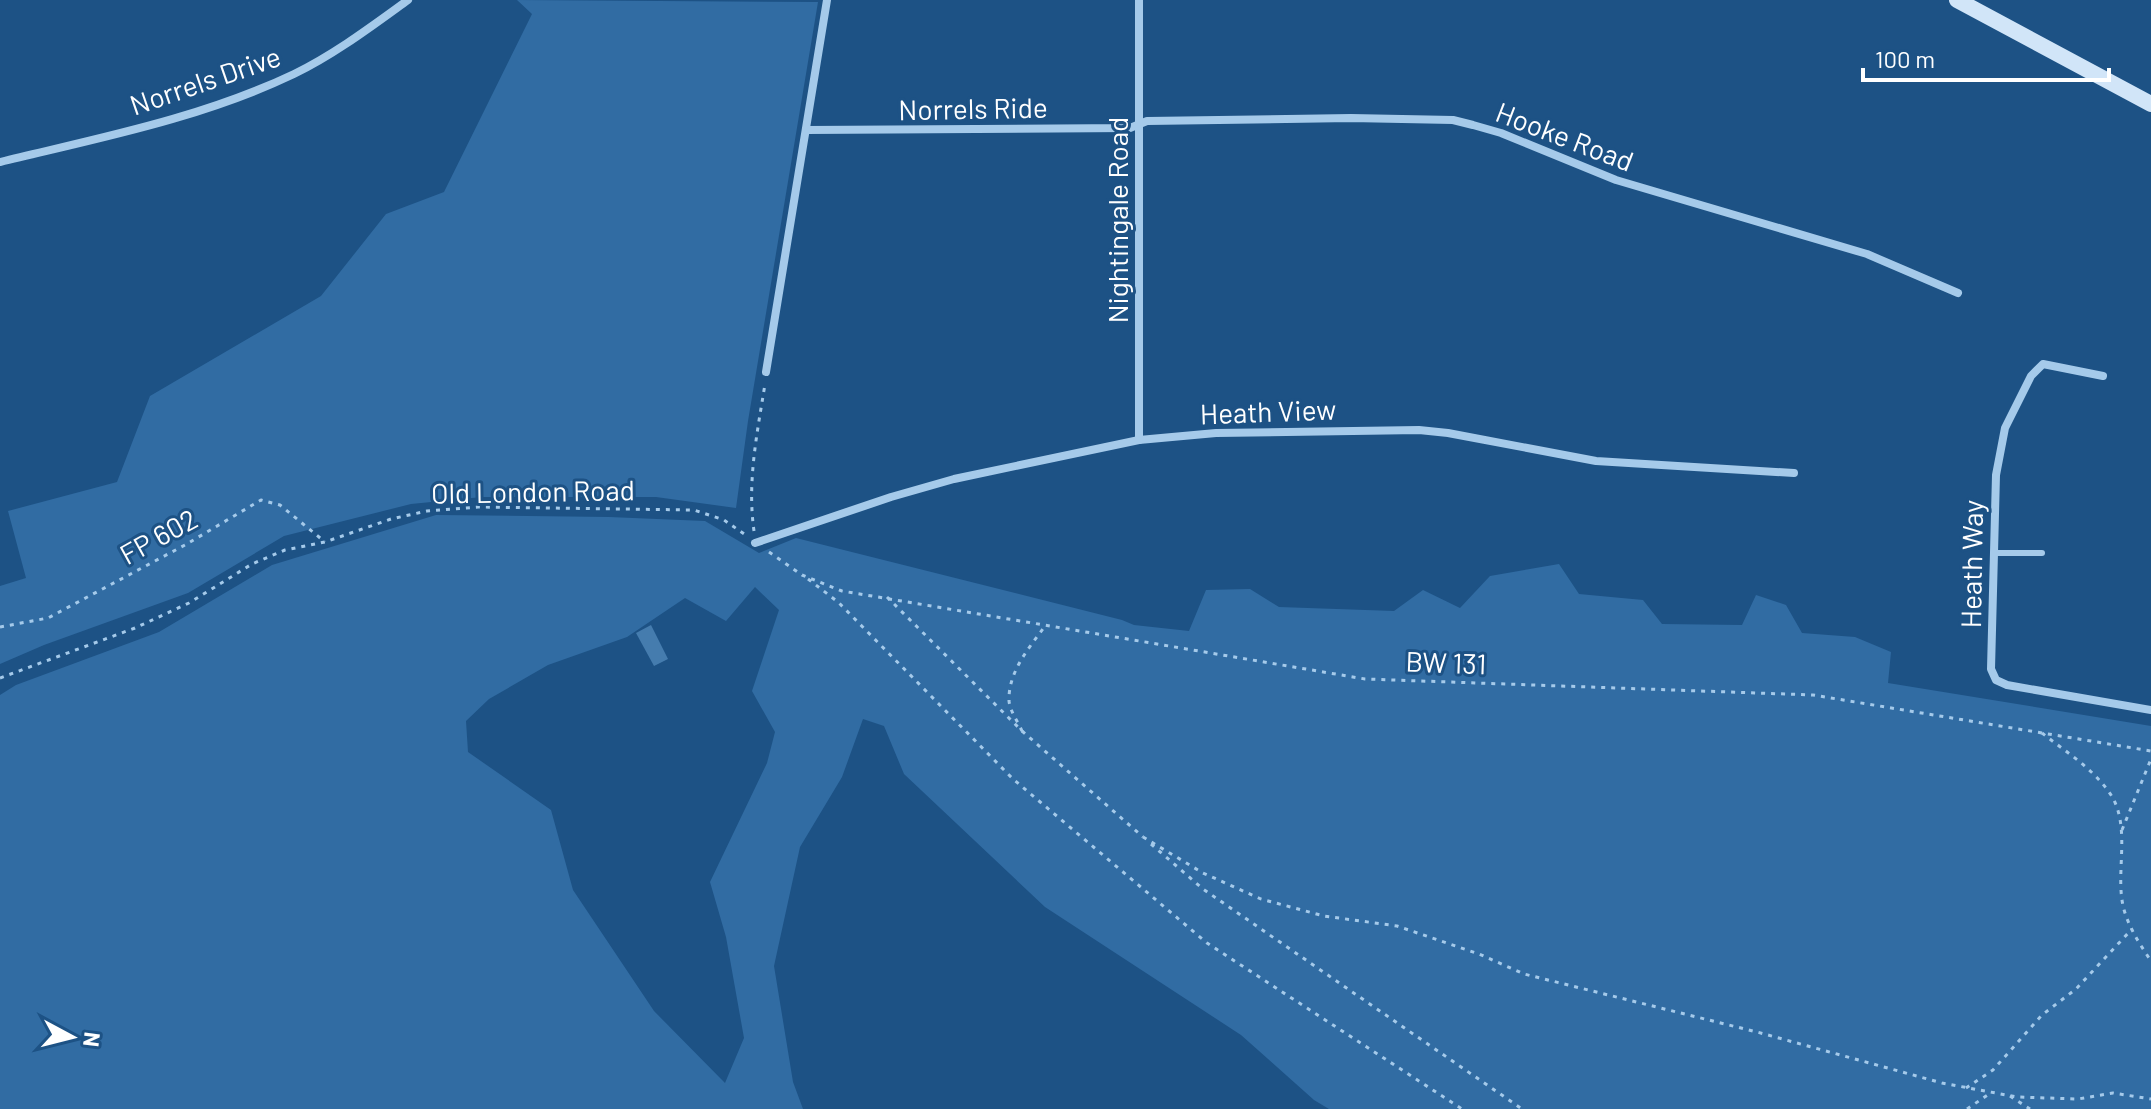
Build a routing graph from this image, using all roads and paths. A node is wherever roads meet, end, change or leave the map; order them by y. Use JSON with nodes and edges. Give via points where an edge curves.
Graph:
{"nodes":[{"id":1,"x":408,"y":0,"type":"edge"},
{"id":2,"x":827,"y":0,"type":"edge"},
{"id":3,"x":1139,"y":0,"type":"edge"},
{"id":4,"x":1957,"y":0,"type":"edge"},
{"id":5,"x":2151,"y":104,"type":"edge"},
{"id":6,"x":1139,"y":124,"type":"junction"},
{"id":7,"x":806,"y":130,"type":"junction"},
{"id":8,"x":0,"y":162,"type":"edge"},
{"id":9,"x":1958,"y":293,"type":"dead end"},
{"id":10,"x":766,"y":372,"type":"joint"},
{"id":11,"x":2103,"y":376,"type":"dead end"},
{"id":12,"x":1139,"y":440,"type":"junction"},
{"id":13,"x":1794,"y":473,"type":"dead end"},
{"id":14,"x":325,"y":542,"type":"junction"},
{"id":15,"x":755,"y":543,"type":"junction"},
{"id":16,"x":1994,"y":553,"type":"junction"},
{"id":17,"x":2042,"y":553,"type":"dead end"},
{"id":18,"x":802,"y":575,"type":"junction"},
{"id":19,"x":887,"y":597,"type":"junction"},
{"id":20,"x":1046,"y":625,"type":"junction"},
{"id":21,"x":0,"y":627,"type":"edge"},
{"id":22,"x":0,"y":678,"type":"edge"},
{"id":23,"x":2151,"y":710,"type":"edge"},
{"id":24,"x":1022,"y":731,"type":"junction"},
{"id":25,"x":2041,"y":733,"type":"junction"},
{"id":26,"x":2151,"y":751,"type":"edge"},
{"id":27,"x":2151,"y":759,"type":"edge"},
{"id":28,"x":2121,"y":832,"type":"junction"},
{"id":29,"x":1143,"y":837,"type":"junction"},
{"id":30,"x":2132,"y":929,"type":"junction"},
{"id":31,"x":2151,"y":961,"type":"edge"},
{"id":32,"x":1966,"y":1088,"type":"junction"},
{"id":33,"x":1992,"y":1092,"type":"junction"},
{"id":34,"x":2008,"y":1095,"type":"junction"},
{"id":35,"x":2151,"y":1099,"type":"edge"},
{"id":36,"x":1462,"y":1109,"type":"edge"},
{"id":37,"x":1522,"y":1109,"type":"edge"},
{"id":38,"x":1967,"y":1109,"type":"edge"},
{"id":39,"x":2030,"y":1109,"type":"edge"}],
"edges":[{"from":1,"to":8,"type":"street","name":"Norrels Drive","via":[[296,73],[237,98],[142,128]]},
{"from":2,"to":7,"type":"street"},
{"from":3,"to":6,"type":"street","name":"Nightingale Road"},
{"from":4,"to":5,"type":"street"},
{"from":6,"to":7,"type":"street","name":"Norrels Ride"},
{"from":6,"to":9,"type":"street","name":"Hooke Road","via":[[1351,118],[1463,122],[1616,180],[1867,254]]},
{"from":6,"to":12,"type":"street","name":"Nightingale Road"},
{"from":7,"to":10,"type":"street"},
{"from":10,"to":15,"type":"path","via":[[752,468]]},
{"from":11,"to":16,"type":"street","name":"Heath Way","via":[[2050,364],[2031,376],[2003,436]]},
{"from":12,"to":13,"type":"street","name":"Heath View","via":[[1216,433],[1419,430],[1596,461]]},
{"from":12,"to":15,"type":"street","name":"Heath View","via":[[954,479]]},
{"from":14,"to":15,"type":"path","name":"Old London Road","via":[[391,519],[478,507],[694,510],[724,520]]},
{"from":14,"to":21,"type":"path","name":"FP 602","via":[[280,505],[261,500],[48,618]]},
{"from":14,"to":22,"type":"path","name":"Old London Road","via":[[285,550],[135,628]]},
{"from":15,"to":18,"type":"path","name":"BW 131"},
{"from":16,"to":17,"type":"lane"},
{"from":16,"to":23,"type":"street","name":"Heath Way","via":[[1991,669],[1996,680]]},
{"from":18,"to":19,"type":"path","name":"BW 131","via":[[842,591]]},
{"from":18,"to":36,"type":"path","via":[[838,602],[1013,779],[1207,943]]},
{"from":19,"to":20,"type":"path","name":"BW 131"},
{"from":19,"to":24,"type":"path"},
{"from":20,"to":24,"type":"path","via":[[1013,675],[1009,703]]},
{"from":20,"to":25,"type":"path","name":"BW 131","via":[[1365,679],[1813,695]]},
{"from":24,"to":29,"type":"path"},
{"from":25,"to":26,"type":"path","name":"BW 131"},
{"from":25,"to":28,"type":"path","via":[[2094,774],[2113,798]]},
{"from":27,"to":28,"type":"path"},
{"from":28,"to":30,"type":"path","via":[[2122,901]]},
{"from":29,"to":32,"type":"path","via":[[1261,899],[1324,916],[1397,926],[1524,974]]},
{"from":29,"to":37,"type":"path","via":[[1203,889]]},
{"from":30,"to":31,"type":"path"},
{"from":30,"to":32,"type":"path","via":[[1993,1070]]},
{"from":32,"to":33,"type":"path"},
{"from":33,"to":34,"type":"path"},
{"from":33,"to":38,"type":"path"},
{"from":34,"to":35,"type":"path","via":[[2078,1099],[2113,1093]]},
{"from":34,"to":39,"type":"path"}]}
